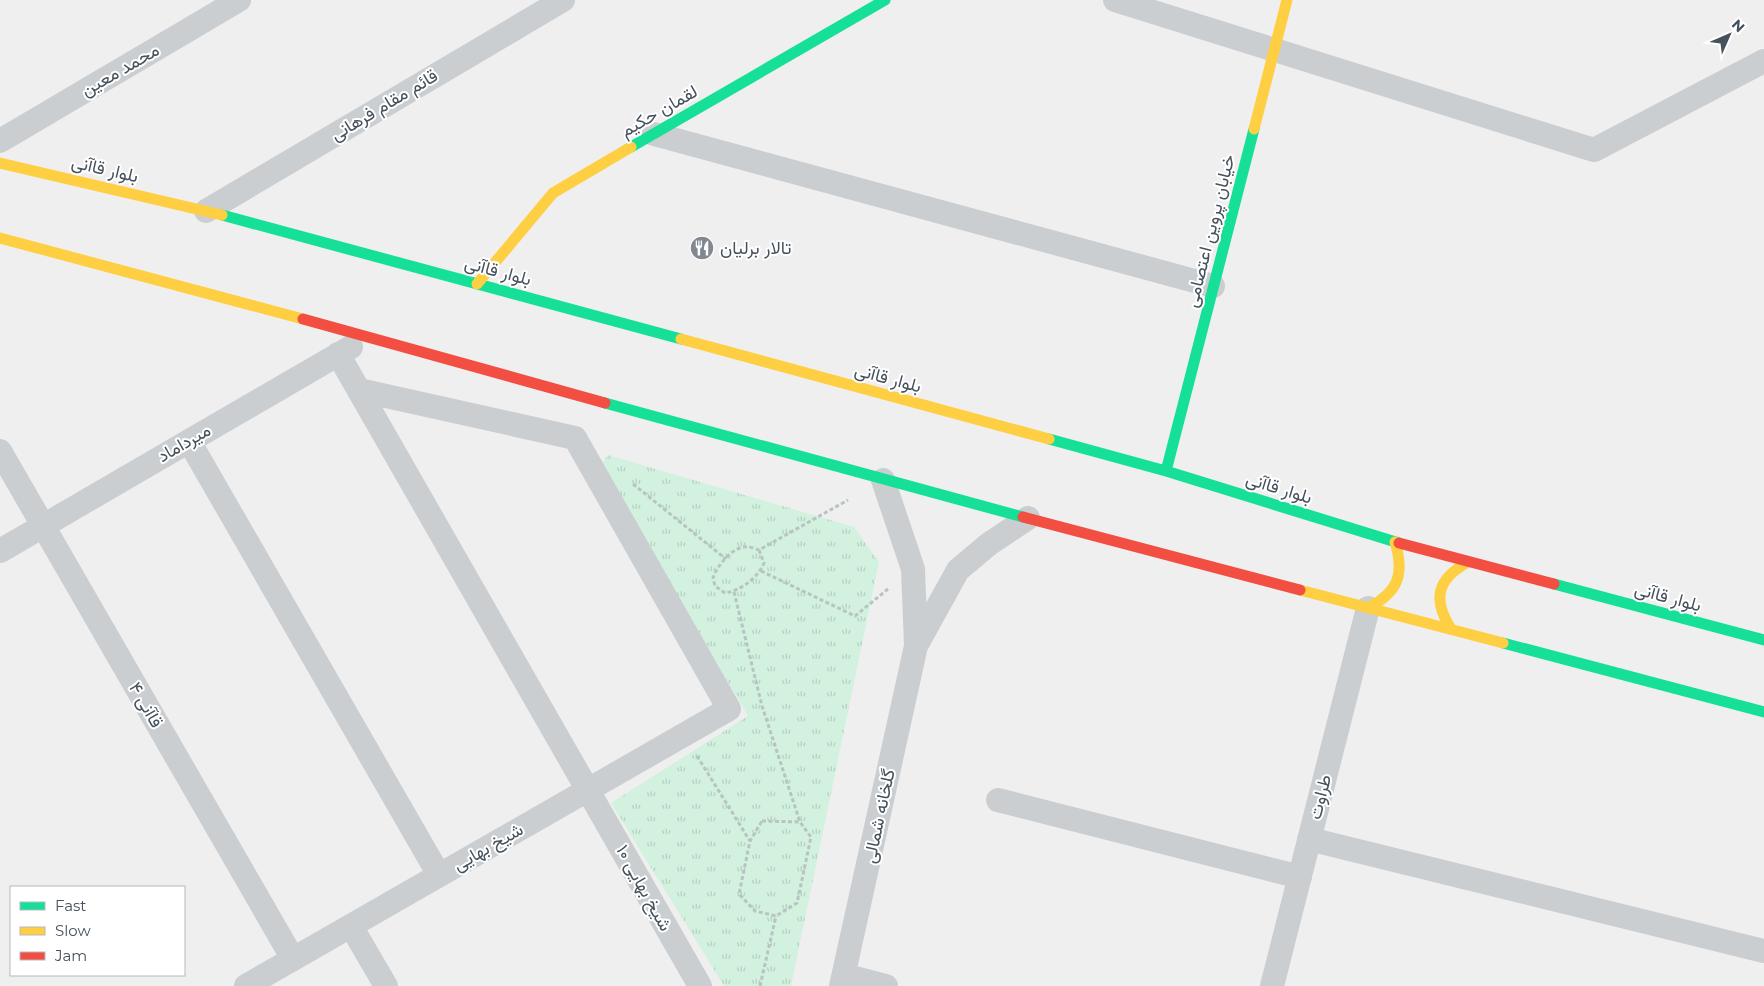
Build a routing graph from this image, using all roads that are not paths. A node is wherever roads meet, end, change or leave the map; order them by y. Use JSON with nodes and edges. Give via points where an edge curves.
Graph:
{"nodes":[{"id":1,"x":239,"y":0,"type":"edge"},
{"id":2,"x":563,"y":0,"type":"edge"},
{"id":3,"x":885,"y":0,"type":"edge"},
{"id":4,"x":1115,"y":0,"type":"edge"},
{"id":5,"x":1287,"y":0,"type":"edge"},
{"id":6,"x":1274,"y":50,"type":"junction"},
{"id":7,"x":1764,"y":61,"type":"edge"},
{"id":8,"x":654,"y":134,"type":"junction"},
{"id":9,"x":0,"y":141,"type":"edge"},
{"id":10,"x":0,"y":163,"type":"edge"},
{"id":11,"x":206,"y":211,"type":"junction"},
{"id":12,"x":0,"y":238,"type":"edge"},
{"id":13,"x":477,"y":284,"type":"junction"},
{"id":14,"x":1214,"y":286,"type":"junction"},
{"id":15,"x":369,"y":337,"type":"junction"},
{"id":16,"x":338,"y":354,"type":"junction"},
{"id":17,"x":359,"y":390,"type":"junction"},
{"id":18,"x":189,"y":441,"type":"junction"},
{"id":19,"x":0,"y":451,"type":"edge"},
{"id":20,"x":1166,"y":471,"type":"junction"},
{"id":21,"x":883,"y":480,"type":"junction"},
{"id":22,"x":1028,"y":518,"type":"junction"},
{"id":23,"x":43,"y":526,"type":"junction"},
{"id":24,"x":1395,"y":542,"type":"junction"},
{"id":25,"x":0,"y":551,"type":"edge"},
{"id":26,"x":1468,"y":562,"type":"junction"},
{"id":27,"x":1368,"y":608,"type":"junction"},
{"id":28,"x":1451,"y":630,"type":"junction"},
{"id":29,"x":1764,"y":640,"type":"edge"},
{"id":30,"x":916,"y":646,"type":"junction"},
{"id":31,"x":1764,"y":712,"type":"edge"},
{"id":32,"x":589,"y":789,"type":"junction"},
{"id":33,"x":998,"y":800,"type":"dead end"},
{"id":34,"x":1309,"y":839,"type":"junction"},
{"id":35,"x":439,"y":875,"type":"junction"},
{"id":36,"x":1300,"y":877,"type":"junction"},
{"id":37,"x":351,"y":926,"type":"junction"},
{"id":38,"x":1764,"y":952,"type":"edge"},
{"id":39,"x":293,"y":959,"type":"junction"},
{"id":40,"x":842,"y":981,"type":"edge"},
{"id":41,"x":246,"y":986,"type":"edge"},
{"id":42,"x":386,"y":986,"type":"edge"},
{"id":43,"x":700,"y":986,"type":"edge"},
{"id":44,"x":886,"y":986,"type":"edge"},
{"id":45,"x":1272,"y":986,"type":"edge"}],
"edges":[{"from":1,"to":9,"type":"street","name":"محمد معین"},
{"from":2,"to":11,"type":"street","name":"قائم مقام فرهانی"},
{"from":3,"to":8,"type":"main road","name":"لقمان حکیم"},
{"from":4,"to":6,"type":"street"},
{"from":5,"to":6,"type":"main road","name":"خیابان پروین اعتصامی"},
{"from":6,"to":7,"type":"street","via":[[1594,150]]},
{"from":6,"to":14,"type":"main road","name":"خیابان پروین اعتصامی"},
{"from":8,"to":13,"type":"main road","name":"لقمان حکیم","via":[[553,193]]},
{"from":8,"to":14,"type":"street"},
{"from":10,"to":11,"type":"main road","name":"بلوار قاآنی"},
{"from":11,"to":13,"type":"main road","name":"بلوار قاآنی"},
{"from":12,"to":15,"type":"main road"},
{"from":13,"to":20,"type":"main road","name":"بلوار قاآنی"},
{"from":14,"to":20,"type":"main road","name":"خیابان پروین اعتصامی"},
{"from":15,"to":16,"type":"street","name":"میرداماد"},
{"from":15,"to":21,"type":"main road"},
{"from":16,"to":17,"type":"street","name":"شیخ بهایی ۱۰"},
{"from":16,"to":18,"type":"street","name":"میرداماد"},
{"from":17,"to":32,"type":"street","name":"شیخ بهایی ۱۰"},
{"from":17,"to":32,"type":"street","name":"شیخ بهایی","via":[[575,438],[730,709]]},
{"from":18,"to":23,"type":"street","name":"میرداماد"},
{"from":18,"to":35,"type":"street"},
{"from":19,"to":23,"type":"street","name":"قاآنی ۴"},
{"from":20,"to":24,"type":"main road","name":"بلوار قاآنی"},
{"from":21,"to":22,"type":"main road"},
{"from":21,"to":30,"type":"street","via":[[913,569]]},
{"from":22,"to":27,"type":"main road"},
{"from":22,"to":30,"type":"street","via":[[958,570]]},
{"from":23,"to":25,"type":"street","name":"میرداماد"},
{"from":23,"to":39,"type":"street","name":"قاآنی ۴"},
{"from":24,"to":26,"type":"main road","name":"بلوار قاآنی"},
{"from":24,"to":27,"type":"main road","via":[[1401,568],[1398,582],[1391,594]]},
{"from":26,"to":28,"type":"main road","via":[[1457,567],[1442,585],[1439,596],[1444,620]]},
{"from":26,"to":29,"type":"main road","name":"بلوار قاآنی"},
{"from":27,"to":28,"type":"main road"},
{"from":27,"to":34,"type":"street","name":"طراوت"},
{"from":28,"to":31,"type":"main road"},
{"from":30,"to":40,"type":"street","name":"گلخانه شمالی"},
{"from":32,"to":35,"type":"street","name":"شیخ بهایی"},
{"from":32,"to":43,"type":"street","name":"شیخ بهایی ۱۰"},
{"from":33,"to":36,"type":"street"},
{"from":34,"to":36,"type":"street","name":"طراوت"},
{"from":34,"to":38,"type":"street"},
{"from":35,"to":37,"type":"street","name":"شیخ بهایی"},
{"from":36,"to":45,"type":"street","name":"طراوت"},
{"from":37,"to":39,"type":"street","name":"شیخ بهایی"},
{"from":37,"to":42,"type":"street"},
{"from":39,"to":41,"type":"street","name":"شیخ بهایی"},
{"from":40,"to":44,"type":"street"}]}
